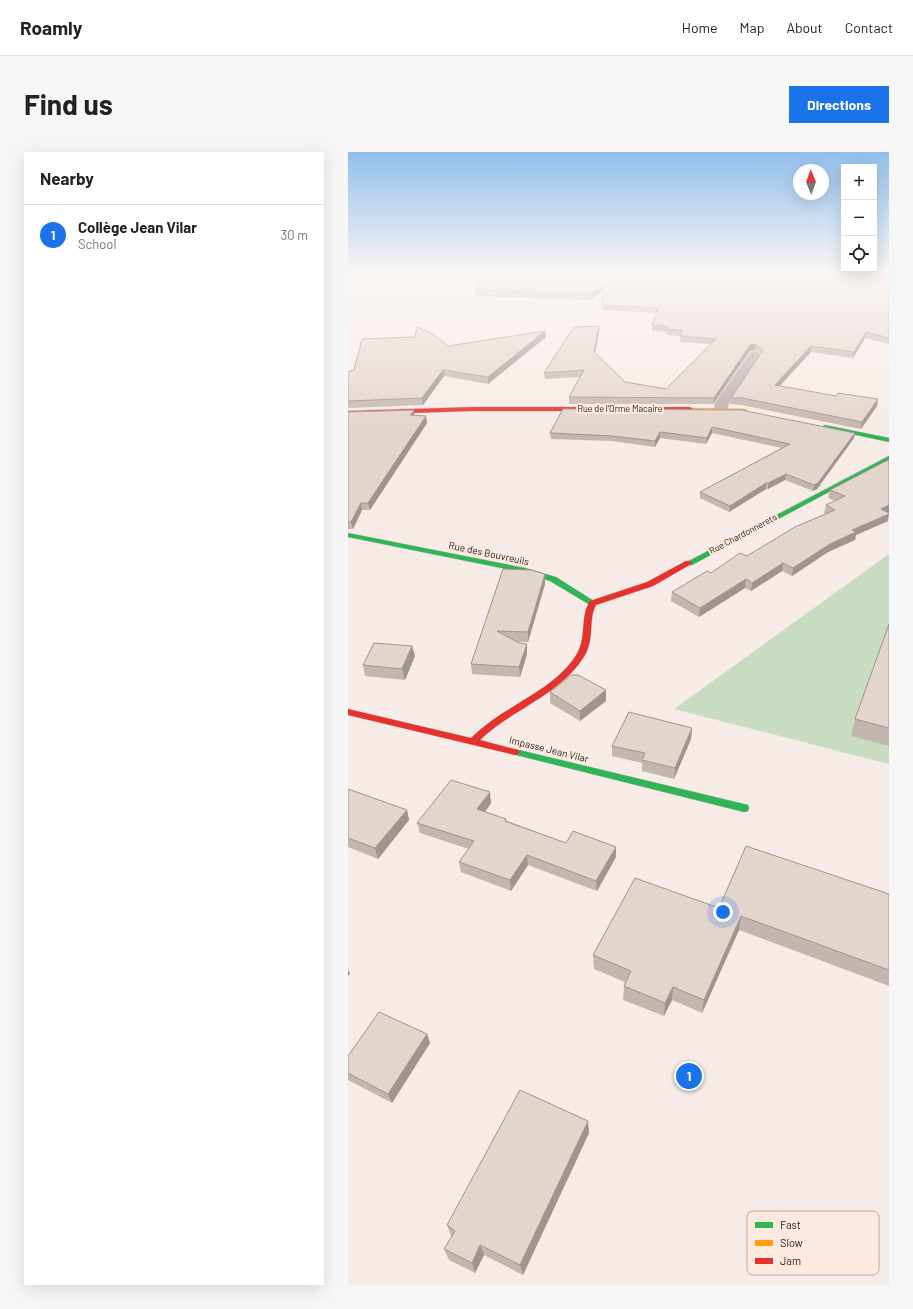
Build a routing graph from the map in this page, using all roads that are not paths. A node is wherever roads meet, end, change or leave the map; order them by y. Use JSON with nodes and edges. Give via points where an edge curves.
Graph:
{"nodes":[{"id":1,"x":755,"y":355,"type":"edge"},
{"id":2,"x":721,"y":410,"type":"junction"},
{"id":3,"x":348,"y":413,"type":"edge"},
{"id":4,"x":756,"y":413,"type":"edge"},
{"id":5,"x":818,"y":426,"type":"edge"},
{"id":6,"x":889,"y":440,"type":"edge"},
{"id":7,"x":889,"y":458,"type":"edge"},
{"id":8,"x":348,"y":535,"type":"edge"},
{"id":9,"x":593,"y":603,"type":"junction"},
{"id":10,"x":348,"y":712,"type":"edge"},
{"id":11,"x":474,"y":741,"type":"junction"},
{"id":12,"x":744,"y":808,"type":"dead end"}],
"edges":[{"from":1,"to":2,"type":"street","via":[[722,403]]},
{"from":2,"to":3,"type":"street","name":"Rue de l'Orme Macaire","via":[[473,409]]},
{"from":2,"to":4,"type":"street","name":"Rue de l'Orme Macaire"},
{"from":5,"to":6,"type":"street"},
{"from":7,"to":9,"type":"street","name":"Rue Chardonnerets","via":[[650,584]]},
{"from":8,"to":9,"type":"street","name":"Rue des Bouvreuils","via":[[522,570],[553,579]]},
{"from":9,"to":11,"type":"street","via":[[588,613],[587,640],[571,668],[552,686],[490,723]]},
{"from":10,"to":11,"type":"street","name":"Impasse Jean Vilar"},
{"from":11,"to":12,"type":"street","name":"Impasse Jean Vilar"}]}
